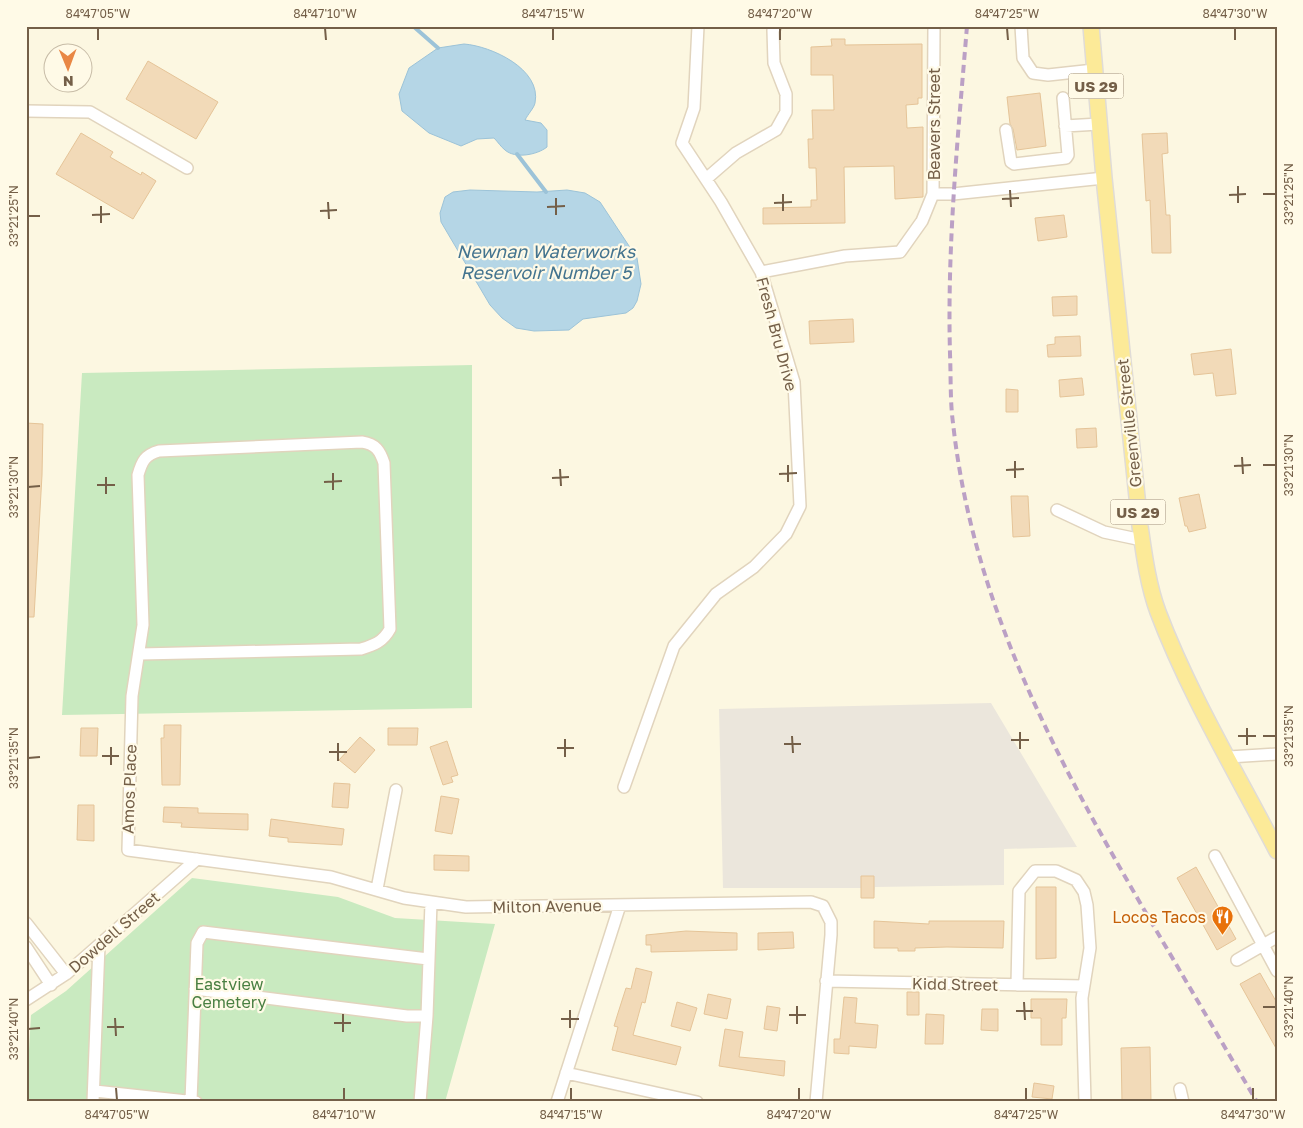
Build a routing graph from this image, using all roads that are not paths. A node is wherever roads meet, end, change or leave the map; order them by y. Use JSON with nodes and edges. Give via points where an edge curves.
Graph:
{"nodes":[{"id":1,"x":698,"y":26,"type":"edge"},
{"id":2,"x":776,"y":26,"type":"edge"},
{"id":3,"x":1021,"y":26,"type":"edge"},
{"id":4,"x":1090,"y":26,"type":"edge"},
{"id":5,"x":934,"y":30,"type":"edge"},
{"id":6,"x":1094,"y":70,"type":"junction"},
{"id":7,"x":1063,"y":98,"type":"dead end"},
{"id":8,"x":26,"y":111,"type":"edge"},
{"id":9,"x":1099,"y":124,"type":"junction"},
{"id":10,"x":1065,"y":126,"type":"junction"},
{"id":11,"x":1006,"y":130,"type":"dead end"},
{"id":12,"x":187,"y":168,"type":"dead end"},
{"id":13,"x":1104,"y":178,"type":"junction"},
{"id":14,"x":706,"y":179,"type":"junction"},
{"id":15,"x":933,"y":194,"type":"junction"},
{"id":16,"x":761,"y":272,"type":"junction"},
{"id":17,"x":1057,"y":510,"type":"dead end"},
{"id":18,"x":1142,"y":540,"type":"junction"},
{"id":19,"x":140,"y":654,"type":"junction"},
{"id":20,"x":1277,"y":754,"type":"edge"},
{"id":21,"x":1229,"y":757,"type":"junction"},
{"id":22,"x":624,"y":787,"type":"dead end"},
{"id":23,"x":396,"y":790,"type":"dead end"},
{"id":24,"x":1277,"y":851,"type":"edge"},
{"id":25,"x":1215,"y":856,"type":"dead end"},
{"id":26,"x":197,"y":859,"type":"junction"},
{"id":27,"x":377,"y":889,"type":"junction"},
{"id":28,"x":431,"y":903,"type":"junction"},
{"id":29,"x":620,"y":905,"type":"junction"},
{"id":30,"x":26,"y":923,"type":"edge"},
{"id":31,"x":1277,"y":937,"type":"edge"},
{"id":32,"x":1262,"y":944,"type":"junction"},
{"id":33,"x":99,"y":945,"type":"junction"},
{"id":34,"x":26,"y":947,"type":"edge"},
{"id":35,"x":428,"y":959,"type":"junction"},
{"id":36,"x":1237,"y":960,"type":"dead end"},
{"id":37,"x":1277,"y":971,"type":"edge"},
{"id":38,"x":66,"y":974,"type":"junction"},
{"id":39,"x":826,"y":981,"type":"junction"},
{"id":40,"x":51,"y":985,"type":"junction"},
{"id":41,"x":1017,"y":985,"type":"junction"},
{"id":42,"x":1084,"y":986,"type":"junction"},
{"id":43,"x":195,"y":989,"type":"junction"},
{"id":44,"x":26,"y":1000,"type":"edge"},
{"id":45,"x":428,"y":1016,"type":"junction"},
{"id":46,"x":566,"y":1073,"type":"junction"},
{"id":47,"x":1180,"y":1089,"type":"dead end"},
{"id":48,"x":94,"y":1096,"type":"edge"},
{"id":49,"x":170,"y":1100,"type":"edge"},
{"id":50,"x":193,"y":1101,"type":"edge"},
{"id":51,"x":420,"y":1102,"type":"edge"},
{"id":52,"x":557,"y":1102,"type":"edge"},
{"id":53,"x":697,"y":1102,"type":"edge"},
{"id":54,"x":816,"y":1102,"type":"edge"},
{"id":55,"x":1085,"y":1102,"type":"edge"},
{"id":56,"x":1183,"y":1102,"type":"edge"}],
"edges":[{"from":1,"to":14,"type":"street","name":"Fresh Bru Drive","via":[[694,108],[682,143]]},
{"from":2,"to":14,"type":"street","via":[[772,30],[774,63],[786,94],[786,112],[776,130],[736,153]]},
{"from":3,"to":6,"type":"street","via":[[1023,58],[1033,74]]},
{"from":4,"to":6,"type":"main road","name":"Greenville Street","number":"US 29"},
{"from":5,"to":15,"type":"street","name":"Beavers Street"},
{"from":6,"to":9,"type":"main road","name":"Greenville Street","number":"US 29"},
{"from":7,"to":10,"type":"street"},
{"from":8,"to":12,"type":"street","via":[[90,112]]},
{"from":9,"to":10,"type":"street"},
{"from":9,"to":13,"type":"main road","name":"Greenville Street","number":"US 29"},
{"from":10,"to":11,"type":"street","via":[[1066,158],[1018,164],[1011,162]]},
{"from":13,"to":15,"type":"street","name":"Beavers Street"},
{"from":13,"to":18,"type":"main road","name":"Greenville Street","number":"US 29"},
{"from":14,"to":16,"type":"street","name":"Fresh Bru Drive"},
{"from":15,"to":16,"type":"street","via":[[922,221],[900,252],[845,256]]},
{"from":16,"to":22,"type":"street","name":"Fresh Bru Drive","via":[[794,382],[800,506],[786,534],[754,567],[716,594],[674,646]]},
{"from":17,"to":18,"type":"street","via":[[1104,532]]},
{"from":18,"to":21,"type":"main road","name":"Greenville Street","number":"US 29","via":[[1157,610]]},
{"from":19,"to":19,"type":"street","via":[[143,626],[138,474],[149,454],[159,451],[373,444],[384,463],[390,628],[386,636],[376,645],[361,649]]},
{"from":19,"to":26,"type":"street","name":"Amos Place","via":[[131,718],[128,850]]},
{"from":20,"to":21,"type":"street"},
{"from":21,"to":24,"type":"main road","name":"Greenville Street","number":"US 29"},
{"from":23,"to":27,"type":"street"},
{"from":25,"to":32,"type":"street"},
{"from":26,"to":27,"type":"street","name":"Milton Avenue","via":[[331,877]]},
{"from":26,"to":33,"type":"street","name":"Dowdell Street"},
{"from":27,"to":28,"type":"street","name":"Milton Avenue"},
{"from":28,"to":29,"type":"street","name":"Milton Avenue","via":[[466,907]]},
{"from":28,"to":35,"type":"street"},
{"from":29,"to":39,"type":"street","name":"Milton Avenue","via":[[811,902],[823,906],[831,922]]},
{"from":29,"to":46,"type":"street"},
{"from":30,"to":38,"type":"street"},
{"from":31,"to":32,"type":"street"},
{"from":32,"to":36,"type":"street"},
{"from":32,"to":37,"type":"street"},
{"from":33,"to":38,"type":"street","name":"Dowdell Street"},
{"from":33,"to":48,"type":"street"},
{"from":34,"to":40,"type":"street"},
{"from":35,"to":43,"type":"street","via":[[209,931],[203,932],[197,943]]},
{"from":35,"to":45,"type":"street"},
{"from":38,"to":40,"type":"street","name":"Dowdell Street"},
{"from":39,"to":41,"type":"street","name":"Kidd Street"},
{"from":39,"to":54,"type":"street","name":"Milton Avenue"},
{"from":40,"to":44,"type":"street","name":"Dowdell Street"},
{"from":41,"to":42,"type":"street","name":"Kidd Street"},
{"from":41,"to":42,"type":"street","via":[[1019,891],[1035,871],[1056,871],[1076,880],[1084,892],[1090,948]]},
{"from":42,"to":55,"type":"street"},
{"from":43,"to":45,"type":"street","via":[[406,1016]]},
{"from":43,"to":50,"type":"street"},
{"from":45,"to":51,"type":"street"},
{"from":46,"to":52,"type":"street"},
{"from":46,"to":53,"type":"street"},
{"from":47,"to":56,"type":"street"},
{"from":48,"to":49,"type":"street"},
{"from":49,"to":50,"type":"street"}]}
